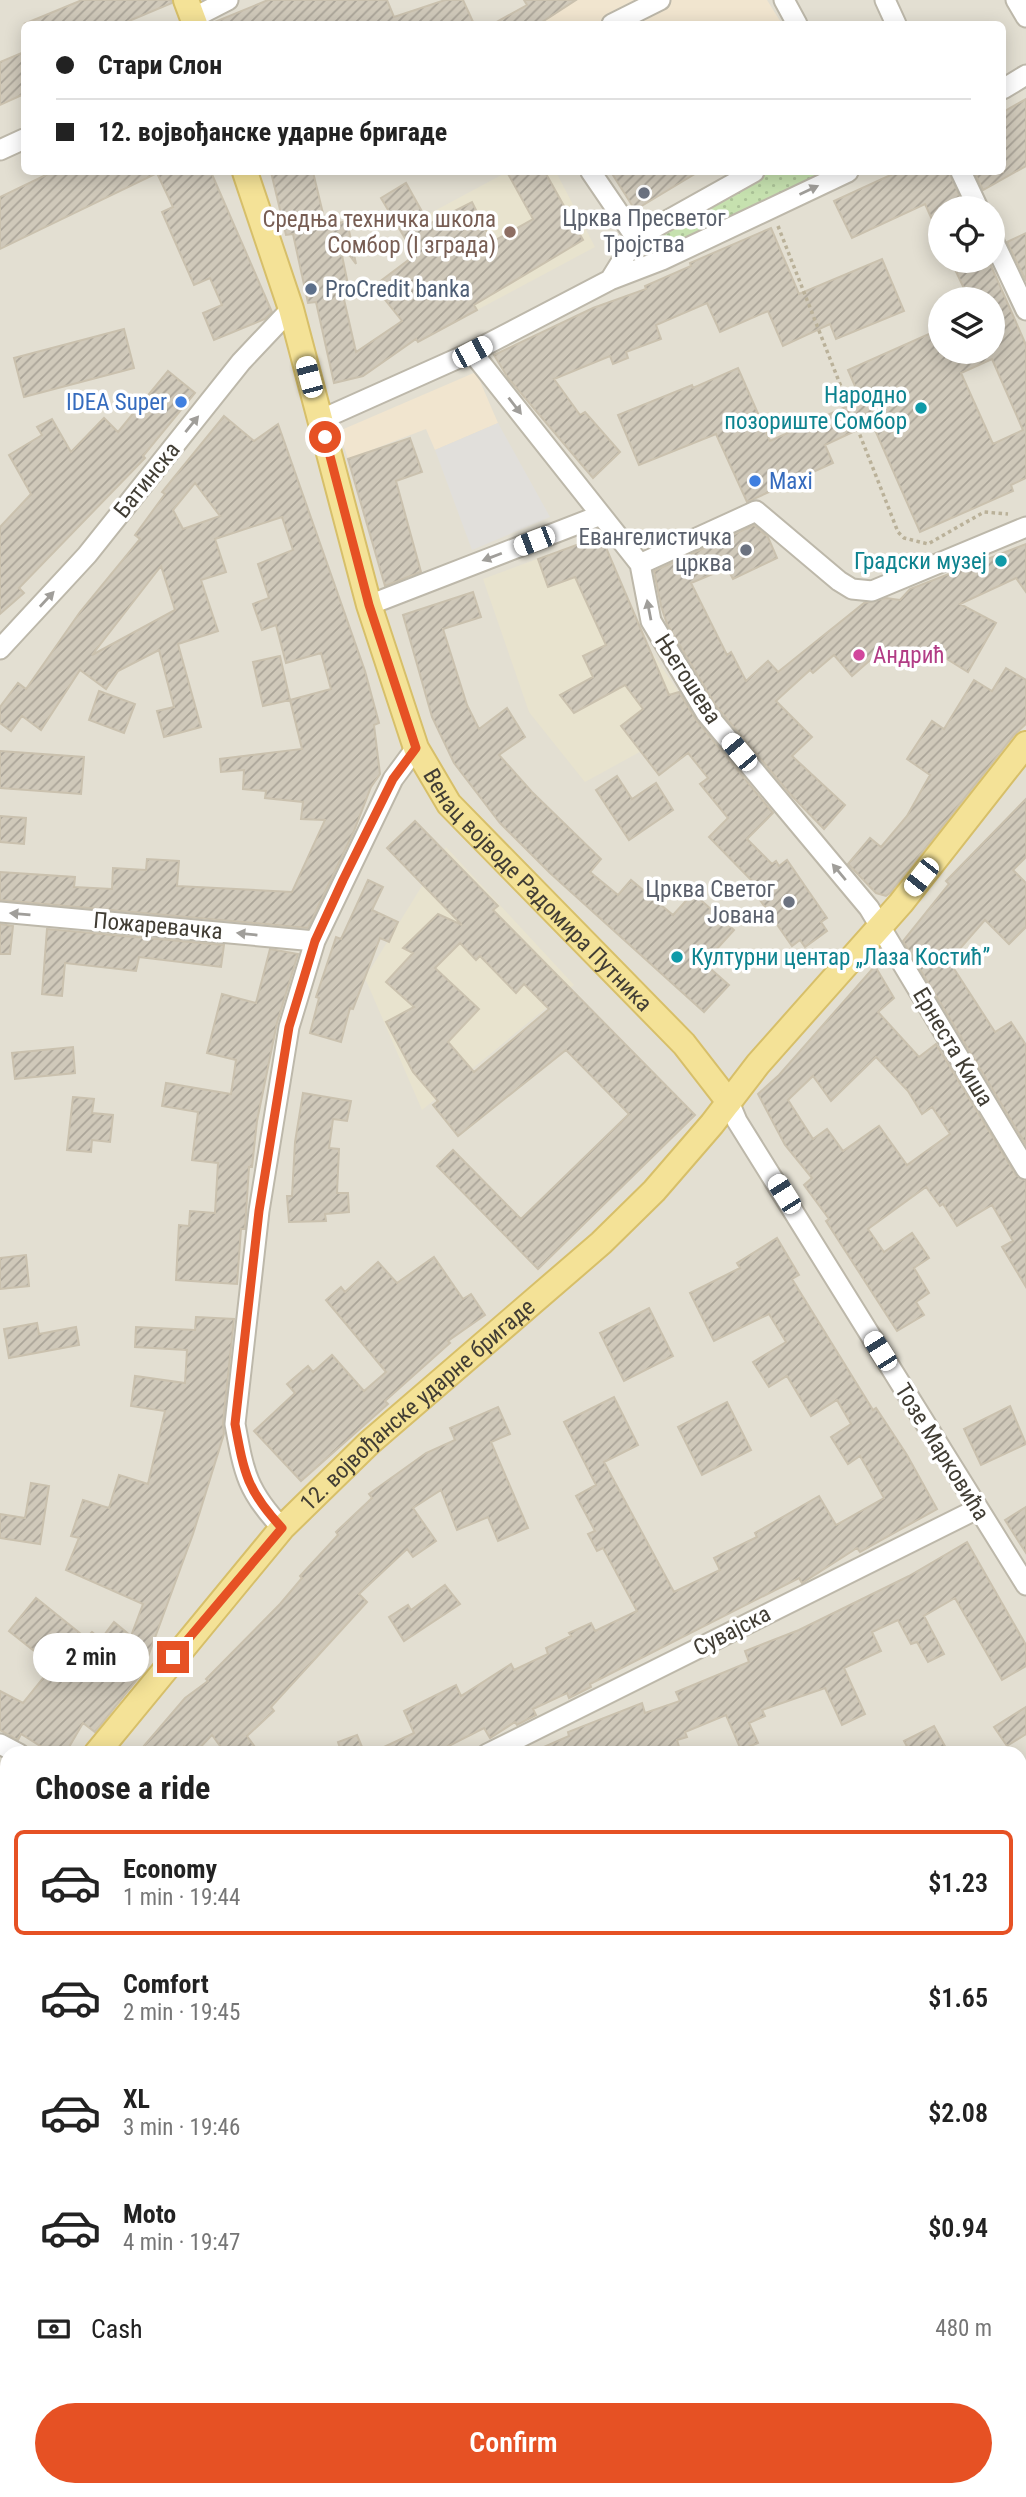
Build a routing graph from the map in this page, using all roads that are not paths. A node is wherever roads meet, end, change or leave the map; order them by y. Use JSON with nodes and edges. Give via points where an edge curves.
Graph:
{"nodes":[{"id":1,"x":228,"y":0,"type":"edge"},
{"id":2,"x":660,"y":0,"type":"edge"},
{"id":3,"x":784,"y":0,"type":"edge"},
{"id":4,"x":885,"y":0,"type":"edge"},
{"id":5,"x":1016,"y":0,"type":"edge"},
{"id":6,"x":191,"y":14,"type":"edge"},
{"id":7,"x":1026,"y":17,"type":"edge"},
{"id":8,"x":618,"y":21,"type":"edge"},
{"id":9,"x":795,"y":21,"type":"edge"},
{"id":10,"x":895,"y":21,"type":"edge"},
{"id":11,"x":1026,"y":75,"type":"edge"},
{"id":12,"x":1006,"y":87,"type":"edge"},
{"id":13,"x":21,"y":140,"type":"edge"},
{"id":14,"x":0,"y":150,"type":"edge"},
{"id":15,"x":246,"y":175,"type":"edge"},
{"id":16,"x":593,"y":175,"type":"edge"},
{"id":17,"x":749,"y":175,"type":"edge"},
{"id":18,"x":842,"y":175,"type":"edge"},
{"id":19,"x":962,"y":175,"type":"edge"},
{"id":20,"x":972,"y":196,"type":"edge"},
{"id":21,"x":636,"y":238,"type":"junction"},
{"id":22,"x":1005,"y":266,"type":"edge"},
{"id":23,"x":610,"y":280,"type":"junction"},
{"id":24,"x":291,"y":309,"type":"junction"},
{"id":25,"x":1026,"y":310,"type":"edge"},
{"id":26,"x":472,"y":352,"type":"junction"},
{"id":27,"x":320,"y":420,"type":"junction"},
{"id":28,"x":601,"y":515,"type":"junction"},
{"id":29,"x":1019,"y":526,"type":"edge"},
{"id":30,"x":640,"y":564,"type":"junction"},
{"id":31,"x":369,"y":605,"type":"junction"},
{"id":32,"x":0,"y":649,"type":"edge"},
{"id":33,"x":1026,"y":744,"type":"edge"},
{"id":34,"x":416,"y":748,"type":"junction"},
{"id":35,"x":0,"y":912,"type":"edge"},
{"id":36,"x":880,"y":926,"type":"junction"},
{"id":37,"x":315,"y":941,"type":"junction"},
{"id":38,"x":729,"y":1102,"type":"junction"},
{"id":39,"x":1026,"y":1169,"type":"edge"},
{"id":40,"x":977,"y":1509,"type":"junction"},
{"id":41,"x":282,"y":1528,"type":"junction"},
{"id":42,"x":1026,"y":1585,"type":"edge"},
{"id":43,"x":103,"y":1746,"type":"edge"},
{"id":44,"x":503,"y":1746,"type":"edge"}],
"edges":[{"from":1,"to":6,"type":"street"},
{"from":2,"to":8,"type":"street"},
{"from":3,"to":9,"type":"street"},
{"from":4,"to":10,"type":"street"},
{"from":5,"to":7,"type":"street"},
{"from":11,"to":12,"type":"street"},
{"from":13,"to":14,"type":"street"},
{"from":15,"to":24,"type":"main road","name":"Венац војводе Радомира Путника"},
{"from":16,"to":21,"type":"street"},
{"from":17,"to":21,"type":"street"},
{"from":23,"to":18,"type":"street","one_way":true},
{"from":19,"to":20,"type":"street"},
{"from":21,"to":23,"type":"street"},
{"from":22,"to":25,"type":"street"},
{"from":23,"to":26,"type":"street"},
{"from":24,"to":27,"type":"main road","name":"Венац војводе Радомира Путника"},
{"from":32,"to":24,"type":"street","name":"Батинска","one_way":true,"via":[[87,555],[241,362]]},
{"from":26,"to":27,"type":"street"},
{"from":26,"to":28,"type":"street","name":"Његошева","one_way":true},
{"from":27,"to":31,"type":"main road","name":"Венац војводе Радомира Путника"},
{"from":28,"to":30,"type":"street","name":"Његошева"},
{"from":28,"to":31,"type":"street","one_way":true},
{"from":29,"to":30,"type":"street","via":[[872,592],[839,582],[756,511]]},
{"from":36,"to":30,"type":"street","name":"Његошева","one_way":true,"via":[[706,713],[651,621]]},
{"from":31,"to":34,"type":"main road","name":"Венац војводе Радомира Путника"},
{"from":33,"to":36,"type":"main road","name":"12. војвођанске ударне бригаде"},
{"from":34,"to":37,"type":"street","via":[[393,779]]},
{"from":34,"to":38,"type":"main road","name":"Венац војводе Радомира Путника","via":[[449,804],[684,1044]]},
{"from":37,"to":35,"type":"street","name":"Пожаревачка","one_way":true},
{"from":36,"to":38,"type":"main road","name":"12. војвођанске ударне бригаде"},
{"from":36,"to":39,"type":"street","name":"Ернеста Киша"},
{"from":37,"to":41,"type":"street","via":[[289,1027],[268,1147],[235,1424],[243,1467],[258,1503]]},
{"from":38,"to":40,"type":"street","name":"Тозе Марковића"},
{"from":38,"to":41,"type":"main road","name":"12. војвођанске ударне бригаде","via":[[654,1191],[601,1243],[369,1443]]},
{"from":40,"to":42,"type":"street","name":"Тозе Марковића"},
{"from":40,"to":44,"type":"street","name":"Сувајска"},
{"from":41,"to":43,"type":"main road","name":"12. војвођанске ударне бригаде"}]}
